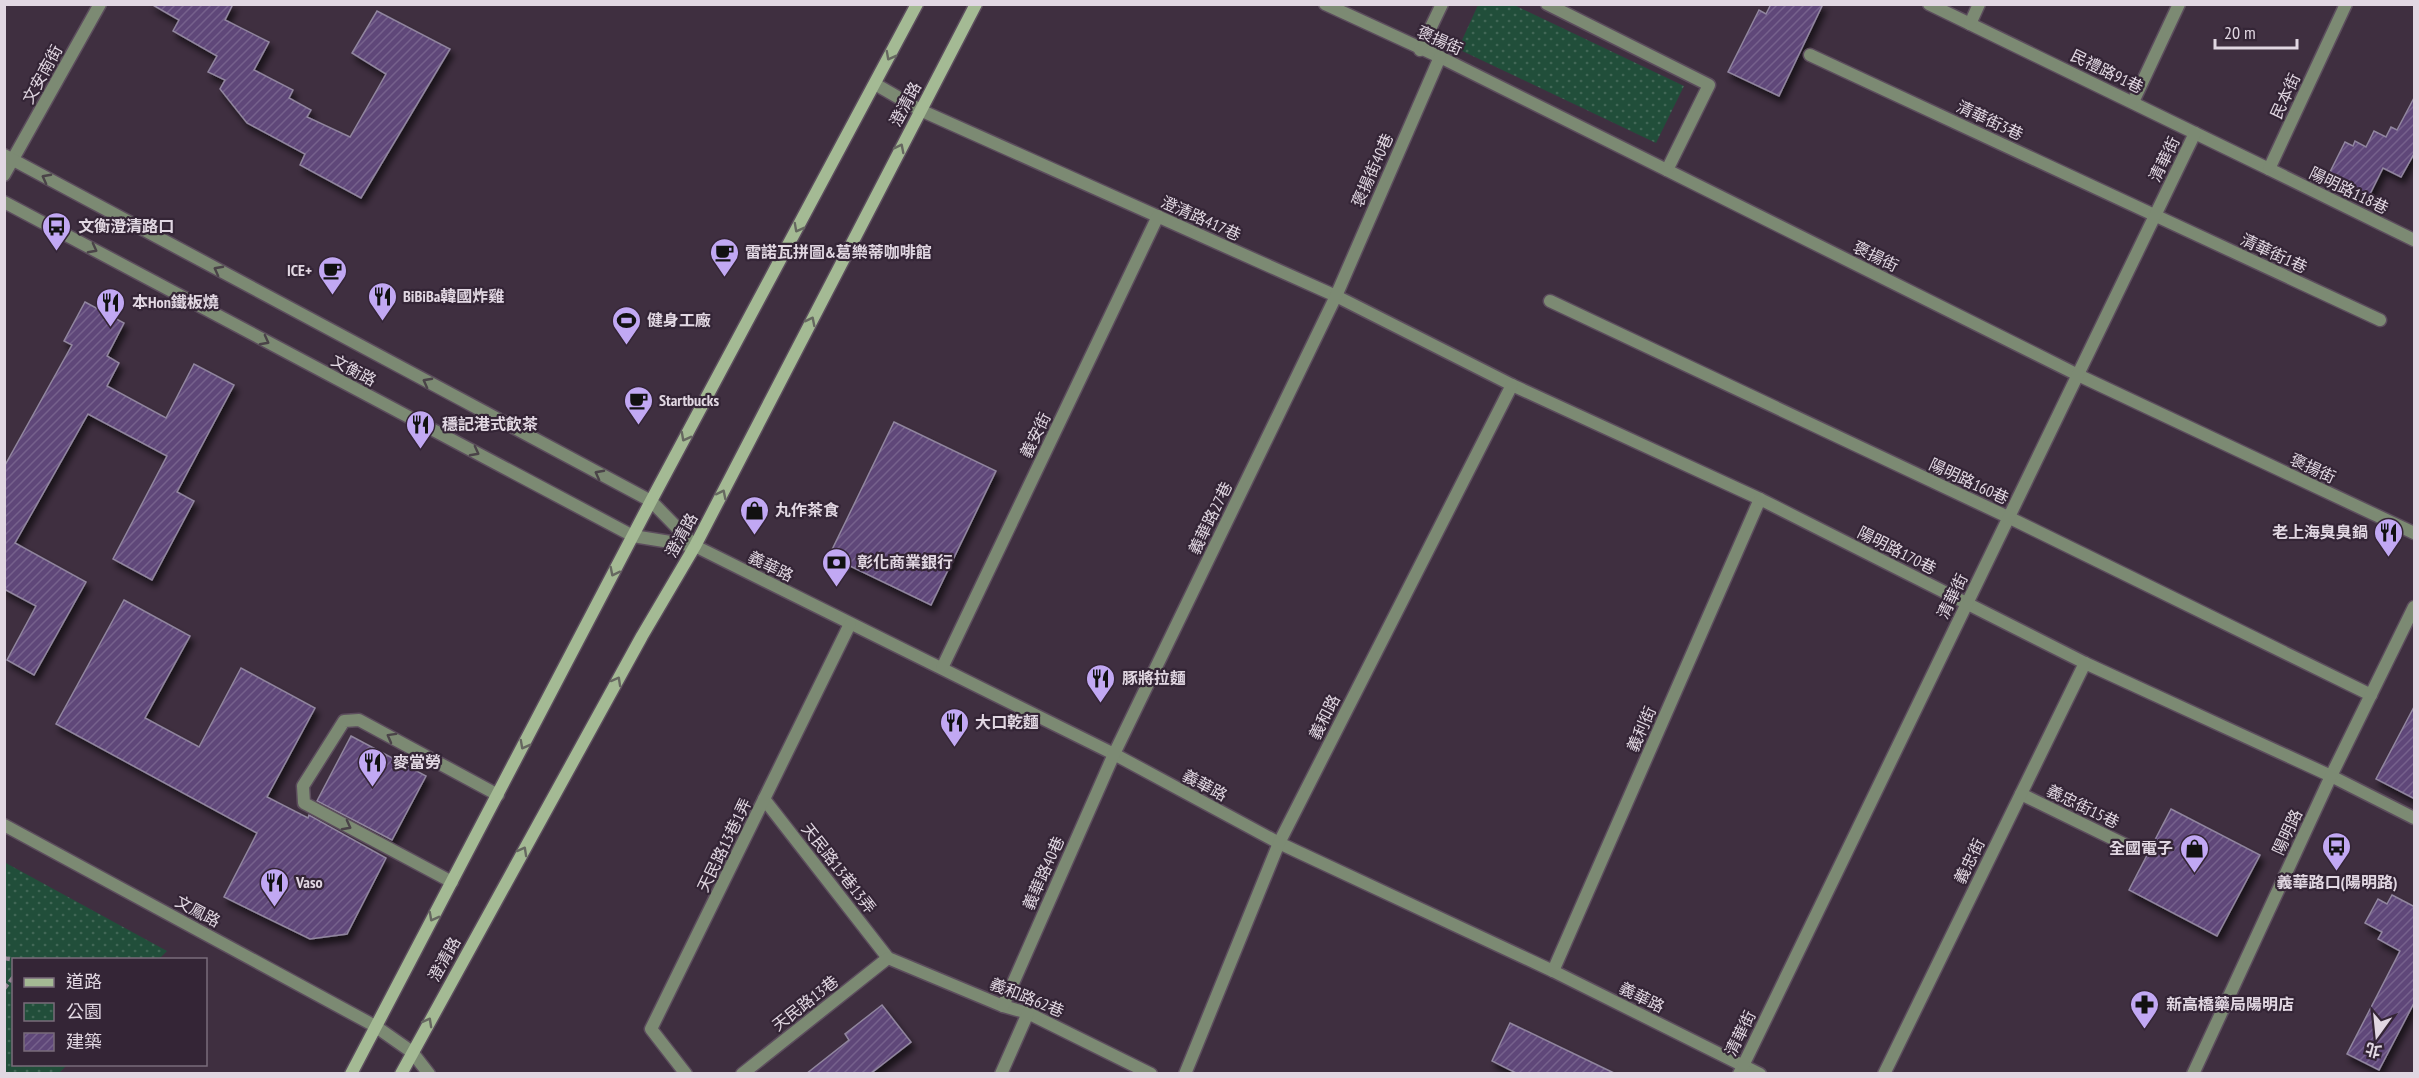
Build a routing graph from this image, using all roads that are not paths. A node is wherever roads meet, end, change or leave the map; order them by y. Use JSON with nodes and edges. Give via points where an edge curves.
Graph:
{"nodes":[{"id":1,"x":100,"y":4,"type":"edge"},
{"id":2,"x":917,"y":4,"type":"edge"},
{"id":3,"x":976,"y":4,"type":"edge"},
{"id":4,"x":1325,"y":4,"type":"edge"},
{"id":5,"x":1442,"y":4,"type":"edge"},
{"id":6,"x":1547,"y":4,"type":"edge"},
{"id":7,"x":1929,"y":4,"type":"edge"},
{"id":8,"x":1979,"y":4,"type":"edge"},
{"id":9,"x":2179,"y":4,"type":"edge"},
{"id":10,"x":2346,"y":4,"type":"edge"},
{"id":11,"x":1970,"y":24,"type":"junction"},
{"id":12,"x":1420,"y":50,"type":"junction"},
{"id":13,"x":1810,"y":55,"type":"dead end"},
{"id":14,"x":1440,"y":57,"type":"junction"},
{"id":15,"x":875,"y":84,"type":"junction"},
{"id":16,"x":2133,"y":102,"type":"junction"},
{"id":17,"x":920,"y":110,"type":"junction"},
{"id":18,"x":2195,"y":133,"type":"junction"},
{"id":19,"x":9,"y":157,"type":"edge"},
{"id":20,"x":2269,"y":169,"type":"junction"},
{"id":21,"x":1667,"y":170,"type":"junction"},
{"id":22,"x":4,"y":175,"type":"edge"},
{"id":23,"x":4,"y":202,"type":"edge"},
{"id":24,"x":2155,"y":215,"type":"junction"},
{"id":25,"x":1158,"y":216,"type":"junction"},
{"id":26,"x":2415,"y":240,"type":"edge"},
{"id":27,"x":1336,"y":296,"type":"junction"},
{"id":28,"x":1550,"y":301,"type":"dead end"},
{"id":29,"x":2380,"y":320,"type":"dead end"},
{"id":30,"x":2078,"y":375,"type":"junction"},
{"id":31,"x":1512,"y":385,"type":"junction"},
{"id":32,"x":1760,"y":499,"type":"junction"},
{"id":33,"x":651,"y":501,"type":"junction"},
{"id":34,"x":2008,"y":518,"type":"junction"},
{"id":35,"x":2415,"y":533,"type":"edge"},
{"id":36,"x":633,"y":536,"type":"junction"},
{"id":37,"x":695,"y":546,"type":"junction"},
{"id":38,"x":1967,"y":603,"type":"junction"},
{"id":39,"x":2415,"y":607,"type":"edge"},
{"id":40,"x":850,"y":624,"type":"junction"},
{"id":41,"x":2085,"y":663,"type":"junction"},
{"id":42,"x":942,"y":668,"type":"junction"},
{"id":43,"x":2371,"y":695,"type":"junction"},
{"id":44,"x":1114,"y":754,"type":"junction"},
{"id":45,"x":2331,"y":776,"type":"junction"},
{"id":46,"x":2021,"y":794,"type":"junction"},
{"id":47,"x":498,"y":795,"type":"junction"},
{"id":48,"x":764,"y":799,"type":"junction"},
{"id":49,"x":2415,"y":818,"type":"edge"},
{"id":50,"x":4,"y":825,"type":"edge"},
{"id":51,"x":1279,"y":843,"type":"junction"},
{"id":52,"x":2132,"y":848,"type":"dead end"},
{"id":53,"x":452,"y":882,"type":"junction"},
{"id":54,"x":888,"y":958,"type":"junction"},
{"id":55,"x":1553,"y":971,"type":"junction"},
{"id":56,"x":1003,"y":1006,"type":"junction"},
{"id":57,"x":1028,"y":1013,"type":"junction"},
{"id":58,"x":375,"y":1026,"type":"junction"},
{"id":59,"x":412,"y":1052,"type":"junction"},
{"id":60,"x":1741,"y":1069,"type":"edge"},
{"id":61,"x":351,"y":1074,"type":"edge"},
{"id":62,"x":401,"y":1074,"type":"edge"},
{"id":63,"x":429,"y":1074,"type":"edge"},
{"id":64,"x":686,"y":1074,"type":"edge"},
{"id":65,"x":742,"y":1074,"type":"edge"},
{"id":66,"x":1001,"y":1074,"type":"edge"},
{"id":67,"x":1150,"y":1074,"type":"edge"},
{"id":68,"x":1185,"y":1074,"type":"edge"},
{"id":69,"x":1760,"y":1074,"type":"edge"},
{"id":70,"x":1884,"y":1074,"type":"edge"},
{"id":71,"x":2193,"y":1074,"type":"edge"}],
"edges":[{"from":1,"to":19,"type":"street","name":"文安南街"},
{"from":2,"to":15,"type":"main road","name":"澄清路","one_way":true},
{"from":3,"to":17,"type":"main road","name":"澄清路"},
{"from":4,"to":12,"type":"street","name":"褒揚街"},
{"from":5,"to":12,"type":"street"},
{"from":6,"to":21,"type":"street","via":[[1709,85]]},
{"from":7,"to":11,"type":"street","name":"民禮路91巷"},
{"from":8,"to":11,"type":"street"},
{"from":9,"to":16,"type":"street"},
{"from":10,"to":20,"type":"street","name":"民本街"},
{"from":11,"to":16,"type":"street","name":"民禮路91巷"},
{"from":12,"to":14,"type":"street","name":"褒揚街"},
{"from":13,"to":24,"type":"street","name":"清華街3巷"},
{"from":14,"to":21,"type":"street","name":"褒揚街"},
{"from":14,"to":27,"type":"street","name":"褒揚街40巷"},
{"from":15,"to":17,"type":"street","name":"澄清路417巷"},
{"from":15,"to":33,"type":"main road","name":"澄清路","one_way":true},
{"from":16,"to":18,"type":"street","name":"民禮路91巷"},
{"from":17,"to":25,"type":"street","name":"澄清路417巷"},
{"from":37,"to":17,"type":"main road","name":"澄清路","one_way":true},
{"from":18,"to":20,"type":"street","name":"民禮路91巷"},
{"from":18,"to":24,"type":"street","name":"清華街"},
{"from":19,"to":22,"type":"street","name":"文安南街"},
{"from":33,"to":19,"type":"street","name":"文衡路","one_way":true},
{"from":20,"to":26,"type":"street","name":"陽明路118巷"},
{"from":21,"to":30,"type":"street","name":"褒揚街"},
{"from":23,"to":36,"type":"street","name":"文衡路","one_way":true},
{"from":24,"to":29,"type":"street","name":"清華街1巷"},
{"from":24,"to":30,"type":"street","name":"清華街"},
{"from":25,"to":27,"type":"street","name":"澄清路417巷"},
{"from":25,"to":42,"type":"street","name":"義安街"},
{"from":27,"to":31,"type":"street","name":"澄清路417巷"},
{"from":27,"to":44,"type":"street","name":"義華路27巷"},
{"from":28,"to":34,"type":"street","name":"陽明路160巷"},
{"from":30,"to":34,"type":"street","name":"清華街"},
{"from":30,"to":35,"type":"street","name":"褒揚街"},
{"from":31,"to":32,"type":"street","name":"陽明路170巷"},
{"from":31,"to":51,"type":"street","name":"義和路"},
{"from":32,"to":38,"type":"street","name":"陽明路170巷"},
{"from":32,"to":55,"type":"street","name":"義利街"},
{"from":33,"to":36,"type":"main road","name":"澄清路"},
{"from":33,"to":37,"type":"street","name":"義華路"},
{"from":34,"to":38,"type":"street","name":"清華街"},
{"from":34,"to":43,"type":"street","name":"陽明路160巷"},
{"from":36,"to":37,"type":"street","name":"文衡路"},
{"from":36,"to":47,"type":"main road","name":"澄清路","one_way":true},
{"from":37,"to":40,"type":"street","name":"義華路"},
{"from":59,"to":37,"type":"main road","name":"澄清路","one_way":true},
{"from":38,"to":41,"type":"street","name":"陽明路170巷"},
{"from":38,"to":60,"type":"street","name":"清華街"},
{"from":39,"to":43,"type":"street","name":"陽明路"},
{"from":40,"to":42,"type":"street","name":"義華路"},
{"from":40,"to":48,"type":"street","name":"天民路13巷1弄"},
{"from":41,"to":45,"type":"street","name":"陽明路170巷"},
{"from":41,"to":46,"type":"street","name":"義忠街"},
{"from":42,"to":44,"type":"street","name":"義華路"},
{"from":43,"to":45,"type":"street","name":"陽明路"},
{"from":44,"to":51,"type":"street","name":"義華路"},
{"from":44,"to":56,"type":"street","name":"義華路40巷"},
{"from":45,"to":49,"type":"street","name":"陽明路170巷"},
{"from":45,"to":71,"type":"street","name":"陽明路"},
{"from":46,"to":52,"type":"street","name":"義忠街15巷"},
{"from":46,"to":70,"type":"street","name":"義忠街"},
{"from":47,"to":53,"type":"main road","name":"澄清路"},
{"from":47,"to":53,"type":"street","one_way":true,"via":[[359,720],[344,721],[303,786],[304,803]]},
{"from":48,"to":54,"type":"street","name":"天民路13巷13弄"},
{"from":48,"to":64,"type":"street","name":"天民路13巷1弄","via":[[651,1029]]},
{"from":50,"to":58,"type":"street","name":"文鳳路"},
{"from":51,"to":55,"type":"street","name":"義華路"},
{"from":51,"to":68,"type":"street","name":"義和路"},
{"from":53,"to":58,"type":"main road","name":"澄清路","one_way":true},
{"from":54,"to":56,"type":"street","name":"義和路62巷"},
{"from":54,"to":65,"type":"street","name":"天民路13巷"},
{"from":55,"to":60,"type":"street","name":"義華路"},
{"from":56,"to":57,"type":"street","name":"義和路62巷"},
{"from":57,"to":66,"type":"street"},
{"from":57,"to":67,"type":"street","name":"義和路62巷"},
{"from":58,"to":59,"type":"street","name":"文鳳路"},
{"from":58,"to":61,"type":"main road","name":"澄清路"},
{"from":59,"to":62,"type":"main road","name":"澄清路"},
{"from":59,"to":63,"type":"street","name":"文鳳路"},
{"from":60,"to":69,"type":"street","name":"義華路"}]}
